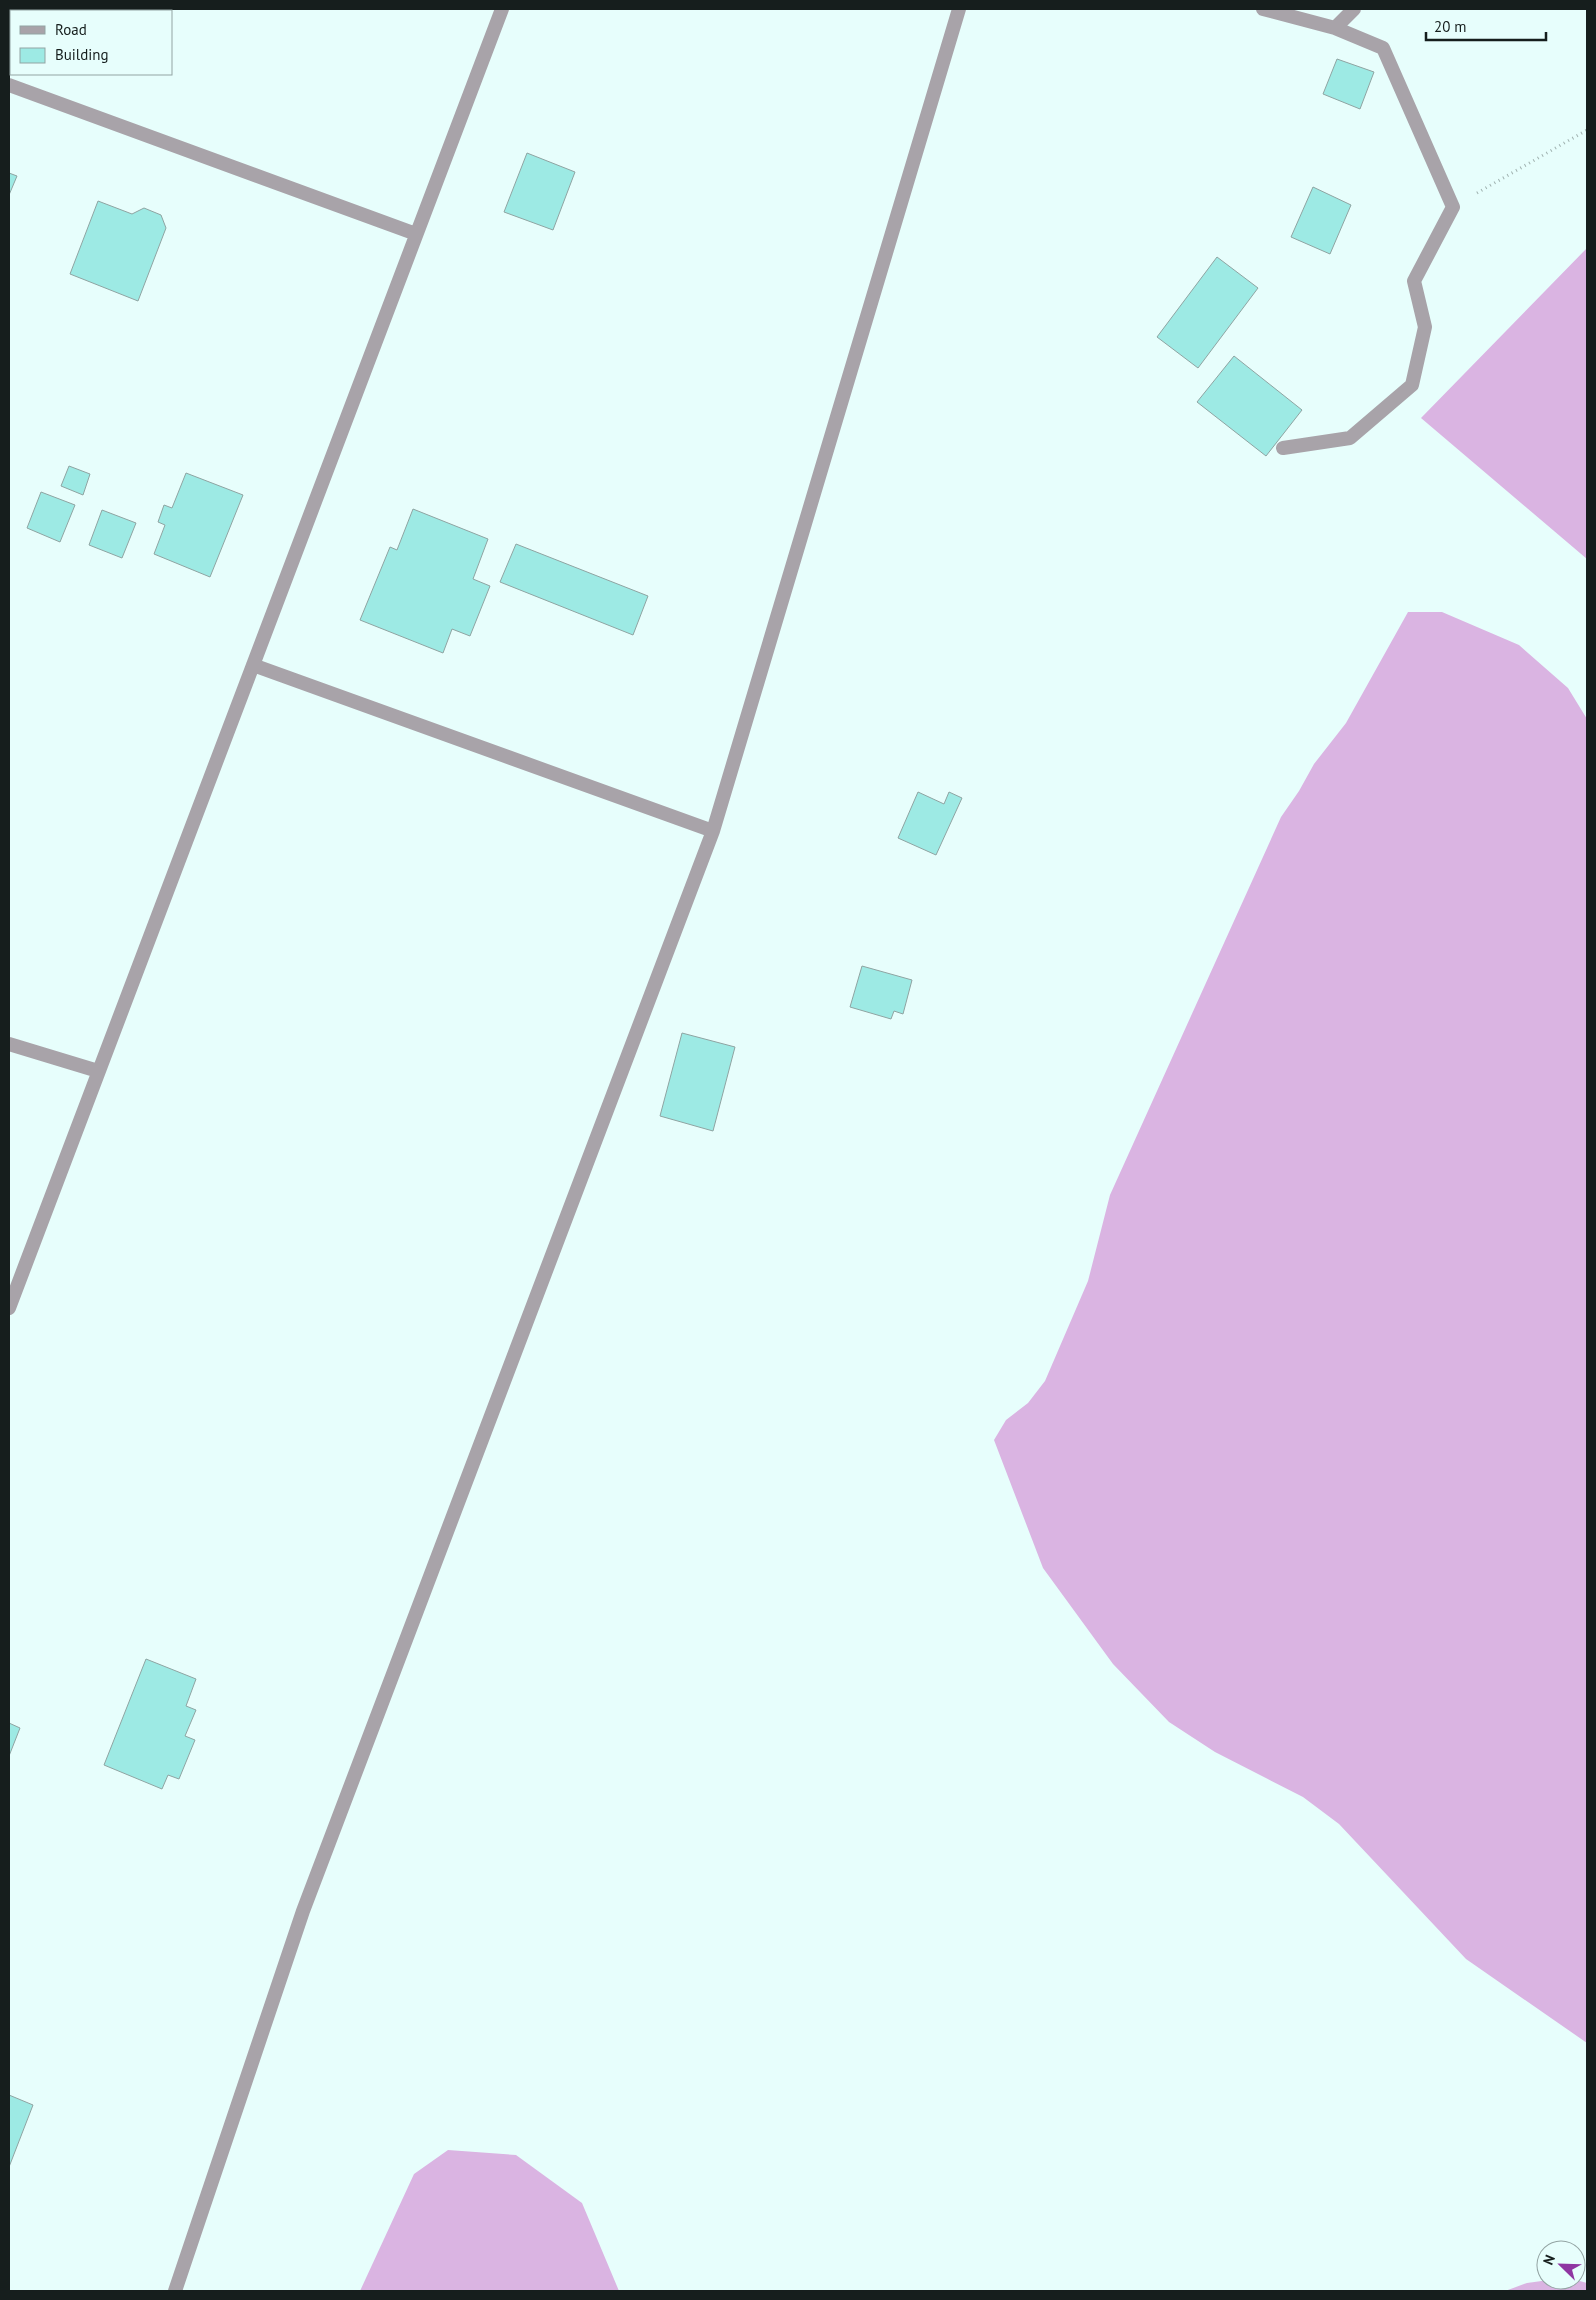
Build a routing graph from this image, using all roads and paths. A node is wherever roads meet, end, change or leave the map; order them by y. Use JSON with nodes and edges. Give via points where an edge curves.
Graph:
{"nodes":[{"id":1,"x":502,"y":9,"type":"edge"},
{"id":2,"x":959,"y":9,"type":"edge"},
{"id":3,"x":1263,"y":9,"type":"edge"},
{"id":4,"x":1354,"y":9,"type":"edge"},
{"id":5,"x":1335,"y":28,"type":"junction"},
{"id":6,"x":9,"y":85,"type":"edge"},
{"id":7,"x":1587,"y":130,"type":"edge"},
{"id":8,"x":1452,"y":206,"type":"junction"},
{"id":9,"x":416,"y":234,"type":"junction"},
{"id":10,"x":1283,"y":448,"type":"dead end"},
{"id":11,"x":253,"y":665,"type":"junction"},
{"id":12,"x":712,"y":831,"type":"junction"},
{"id":13,"x":9,"y":1044,"type":"edge"},
{"id":14,"x":98,"y":1071,"type":"junction"},
{"id":15,"x":9,"y":1308,"type":"edge"},
{"id":16,"x":175,"y":2291,"type":"edge"}],
"edges":[{"from":1,"to":9,"type":"street"},
{"from":2,"to":12,"type":"street"},
{"from":3,"to":5,"type":"street"},
{"from":4,"to":5,"type":"street"},
{"from":5,"to":8,"type":"street","via":[[1383,48]]},
{"from":6,"to":9,"type":"street"},
{"from":7,"to":8,"type":"path"},
{"from":8,"to":10,"type":"street","via":[[1414,281],[1424,327],[1412,385],[1350,438]]},
{"from":9,"to":11,"type":"street"},
{"from":11,"to":12,"type":"street"},
{"from":11,"to":14,"type":"street"},
{"from":12,"to":16,"type":"street","via":[[303,1911]]},
{"from":13,"to":14,"type":"street"},
{"from":14,"to":15,"type":"street"}]}
